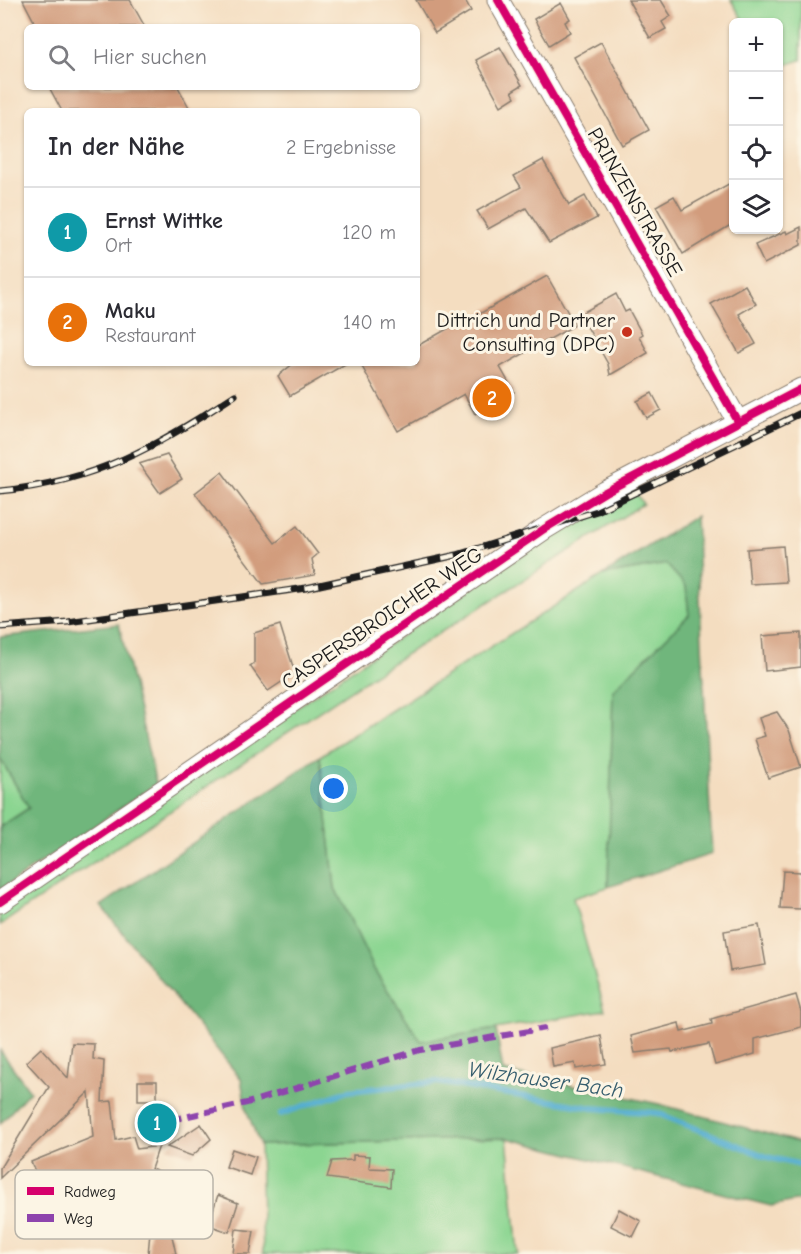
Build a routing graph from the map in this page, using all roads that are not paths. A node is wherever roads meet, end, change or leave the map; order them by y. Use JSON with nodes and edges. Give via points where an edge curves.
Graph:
{"nodes":[{"id":1,"x":498,"y":0,"type":"edge"},
{"id":2,"x":801,"y":389,"type":"edge"},
{"id":3,"x":738,"y":422,"type":"junction"},
{"id":4,"x":0,"y":902,"type":"edge"}],
"edges":[{"from":1,"to":3,"type":"street","name":"PRINZENSTRASSE"},
{"from":2,"to":3,"type":"street","name":"CASPERSBROICHER WEG"},
{"from":3,"to":4,"type":"street","name":"CASPERSBROICHER WEG","via":[[544,529]]}]}
